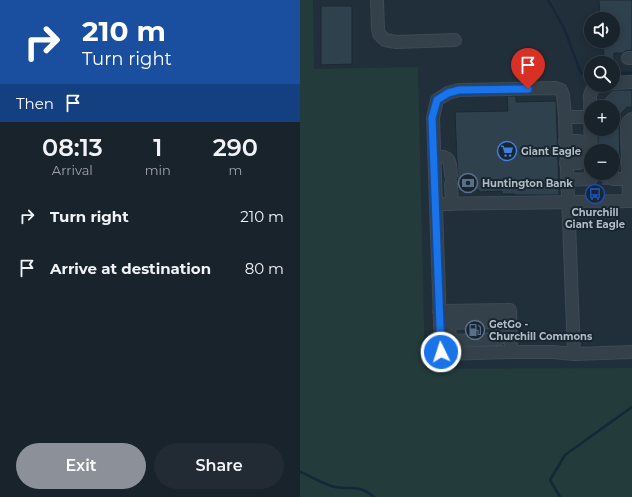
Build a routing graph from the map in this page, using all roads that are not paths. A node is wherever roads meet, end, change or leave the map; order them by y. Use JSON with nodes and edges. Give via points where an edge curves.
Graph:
{"nodes":[{"id":1,"x":377,"y":0,"type":"edge"},
{"id":2,"x":455,"y":40,"type":"dead end"},
{"id":3,"x":632,"y":82,"type":"edge"},
{"id":4,"x":620,"y":83,"type":"edge"},
{"id":5,"x":565,"y":117,"type":"junction"},
{"id":6,"x":584,"y":117,"type":"edge"},
{"id":7,"x":632,"y":118,"type":"edge"},
{"id":8,"x":434,"y":156,"type":"junction"},
{"id":9,"x":620,"y":178,"type":"tunnel mouth"},
{"id":10,"x":630,"y":178,"type":"edge"},
{"id":11,"x":567,"y":180,"type":"junction"},
{"id":12,"x":584,"y":180,"type":"edge"},
{"id":13,"x":630,"y":201,"type":"edge"},
{"id":14,"x":568,"y":202,"type":"junction"},
{"id":15,"x":436,"y":204,"type":"junction"},
{"id":16,"x":452,"y":204,"type":"junction"},
{"id":17,"x":463,"y":310,"type":"junction"},
{"id":18,"x":439,"y":311,"type":"junction"},
{"id":19,"x":485,"y":316,"type":"junction"},
{"id":20,"x":464,"y":322,"type":"junction"},
{"id":21,"x":505,"y":322,"type":"junction"},
{"id":22,"x":444,"y":323,"type":"junction"},
{"id":23,"x":464,"y":340,"type":"junction"},
{"id":24,"x":486,"y":340,"type":"junction"},
{"id":25,"x":486,"y":352,"type":"junction"},
{"id":26,"x":511,"y":352,"type":"junction"},
{"id":27,"x":632,"y":352,"type":"edge"},
{"id":28,"x":465,"y":353,"type":"junction"},
{"id":29,"x":574,"y":354,"type":"junction"}],
"edges":[{"from":1,"to":2,"type":"lane","via":[[378,29],[385,40]]},
{"from":3,"to":4,"type":"lane"},
{"from":5,"to":6,"type":"lane"},
{"from":5,"to":8,"type":"lane","via":[[563,95],[561,90],[555,88],[459,90],[448,93],[437,100],[432,118]]},
{"from":5,"to":11,"type":"lane"},
{"from":7,"to":10,"type":"lane","via":[[627,126]]},
{"from":8,"to":15,"type":"lane"},
{"from":8,"to":16,"type":"lane","via":[[442,156],[451,164]]},
{"from":9,"to":10,"type":"lane"},
{"from":10,"to":13,"type":"lane"},
{"from":11,"to":12,"type":"lane"},
{"from":11,"to":14,"type":"lane"},
{"from":13,"to":14,"type":"lane"},
{"from":14,"to":16,"type":"lane"},
{"from":14,"to":29,"type":"lane"},
{"from":15,"to":16,"type":"lane"},
{"from":15,"to":18,"type":"lane"},
{"from":17,"to":18,"type":"lane"},
{"from":17,"to":19,"type":"lane"},
{"from":17,"to":20,"type":"lane"},
{"from":18,"to":22,"type":"lane"},
{"from":19,"to":20,"type":"lane"},
{"from":19,"to":21,"type":"lane","via":[[510,310]]},
{"from":20,"to":22,"type":"lane"},
{"from":21,"to":24,"type":"lane","via":[[500,338]]},
{"from":21,"to":26,"type":"lane"},
{"from":22,"to":23,"type":"lane","via":[[450,340]]},
{"from":22,"to":28,"type":"lane","via":[[441,352]]},
{"from":23,"to":24,"type":"lane"},
{"from":23,"to":28,"type":"lane"},
{"from":24,"to":25,"type":"lane"},
{"from":25,"to":26,"type":"lane"},
{"from":25,"to":28,"type":"lane"},
{"from":26,"to":29,"type":"lane"},
{"from":27,"to":29,"type":"lane"}]}
